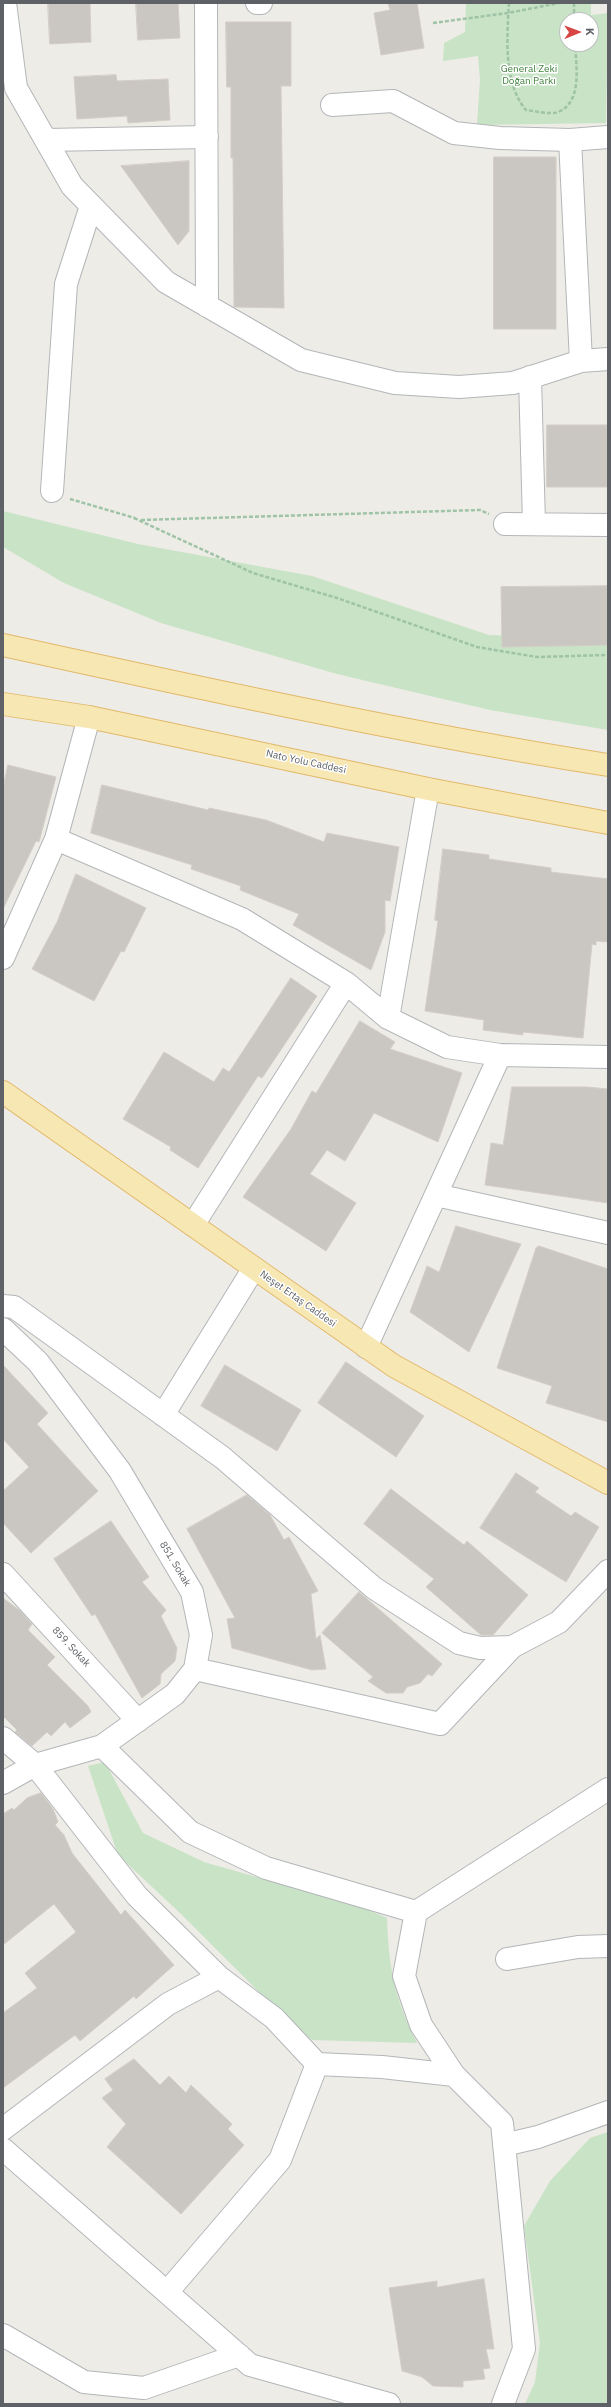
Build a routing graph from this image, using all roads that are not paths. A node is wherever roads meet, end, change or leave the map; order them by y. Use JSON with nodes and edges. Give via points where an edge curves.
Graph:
{"nodes":[{"id":1,"x":5,"y":3,"type":"edge"},
{"id":2,"x":206,"y":3,"type":"edge"},
{"id":3,"x":257,"y":3,"type":"edge"},
{"id":4,"x":261,"y":3,"type":"edge"},
{"id":5,"x":332,"y":105,"type":"dead end"},
{"id":6,"x":207,"y":137,"type":"junction"},
{"id":7,"x":608,"y":137,"type":"edge"},
{"id":8,"x":46,"y":140,"type":"junction"},
{"id":9,"x":570,"y":140,"type":"junction"},
{"id":10,"x":91,"y":206,"type":"junction"},
{"id":11,"x":207,"y":306,"type":"junction"},
{"id":12,"x":608,"y":359,"type":"edge"},
{"id":13,"x":581,"y":361,"type":"junction"},
{"id":14,"x":530,"y":377,"type":"junction"},
{"id":15,"x":52,"y":491,"type":"road end"},
{"id":16,"x":505,"y":524,"type":"road end"},
{"id":17,"x":534,"y":524,"type":"junction"},
{"id":18,"x":608,"y":525,"type":"edge"},
{"id":19,"x":3,"y":645,"type":"edge"},
{"id":20,"x":3,"y":704,"type":"edge"},
{"id":21,"x":88,"y":717,"type":"junction"},
{"id":22,"x":608,"y":765,"type":"edge"},
{"id":23,"x":428,"y":789,"type":"junction"},
{"id":24,"x":608,"y":823,"type":"edge"},
{"id":25,"x":56,"y":839,"type":"junction"},
{"id":26,"x":3,"y":958,"type":"edge"},
{"id":27,"x":346,"y":983,"type":"junction"},
{"id":28,"x":388,"y":1018,"type":"junction"},
{"id":29,"x":500,"y":1056,"type":"junction"},
{"id":30,"x":608,"y":1057,"type":"edge"},
{"id":31,"x":3,"y":1092,"type":"edge"},
{"id":32,"x":436,"y":1195,"type":"junction"},
{"id":33,"x":193,"y":1225,"type":"junction"},
{"id":34,"x":608,"y":1232,"type":"edge"},
{"id":35,"x":254,"y":1268,"type":"junction"},
{"id":36,"x":3,"y":1306,"type":"edge"},
{"id":37,"x":3,"y":1329,"type":"edge"},
{"id":38,"x":366,"y":1347,"type":"junction"},
{"id":39,"x":163,"y":1415,"type":"junction"},
{"id":40,"x":608,"y":1483,"type":"edge"},
{"id":41,"x":608,"y":1571,"type":"edge"},
{"id":42,"x":3,"y":1574,"type":"edge"},
{"id":43,"x":512,"y":1647,"type":"junction"},
{"id":44,"x":195,"y":1669,"type":"junction"},
{"id":45,"x":138,"y":1721,"type":"junction"},
{"id":46,"x":3,"y":1738,"type":"edge"},
{"id":47,"x":102,"y":1746,"type":"junction"},
{"id":48,"x":35,"y":1765,"type":"junction"},
{"id":49,"x":3,"y":1783,"type":"edge"},
{"id":50,"x":608,"y":1789,"type":"edge"},
{"id":51,"x":416,"y":1912,"type":"junction"},
{"id":52,"x":608,"y":1946,"type":"edge"},
{"id":53,"x":506,"y":1959,"type":"dead end"},
{"id":54,"x":219,"y":1977,"type":"junction"},
{"id":55,"x":317,"y":2064,"type":"junction"},
{"id":56,"x":454,"y":2075,"type":"junction"},
{"id":57,"x":608,"y":2112,"type":"edge"},
{"id":58,"x":3,"y":2129,"type":"edge"},
{"id":59,"x":504,"y":2145,"type":"junction"},
{"id":60,"x":3,"y":2149,"type":"edge"},
{"id":61,"x":168,"y":2291,"type":"junction"},
{"id":62,"x":3,"y":2335,"type":"edge"},
{"id":63,"x":239,"y":2355,"type":"junction"},
{"id":64,"x":389,"y":2404,"type":"edge"},
{"id":65,"x":503,"y":2404,"type":"edge"}],
"edges":[{"from":1,"to":8,"type":"street","via":[[16,88]]},
{"from":2,"to":6,"type":"street"},
{"from":3,"to":4,"type":"street"},
{"from":5,"to":9,"type":"street","via":[[392,101],[454,133],[500,138]]},
{"from":6,"to":8,"type":"street"},
{"from":6,"to":11,"type":"street"},
{"from":7,"to":9,"type":"street"},
{"from":8,"to":10,"type":"street","via":[[72,186]]},
{"from":9,"to":13,"type":"street"},
{"from":10,"to":11,"type":"street","via":[[166,282]]},
{"from":10,"to":15,"type":"street","via":[[66,284]]},
{"from":11,"to":14,"type":"street","via":[[301,360],[395,383],[459,387],[513,382]]},
{"from":12,"to":13,"type":"street"},
{"from":13,"to":14,"type":"street"},
{"from":14,"to":17,"type":"street"},
{"from":16,"to":17,"type":"street"},
{"from":17,"to":18,"type":"street"},
{"from":19,"to":22,"type":"main road","via":[[233,696],[491,746]]},
{"from":20,"to":21,"type":"main road","name":"Nato Yolu Caddesi"},
{"from":21,"to":23,"type":"main road","name":"Nato Yolu Caddesi"},
{"from":21,"to":25,"type":"street"},
{"from":23,"to":24,"type":"main road","name":"Nato Yolu Caddesi"},
{"from":23,"to":28,"type":"street"},
{"from":25,"to":26,"type":"street"},
{"from":25,"to":27,"type":"street","via":[[242,919]]},
{"from":27,"to":28,"type":"street"},
{"from":27,"to":33,"type":"street"},
{"from":28,"to":29,"type":"street","via":[[447,1047]]},
{"from":29,"to":30,"type":"street"},
{"from":29,"to":32,"type":"street"},
{"from":31,"to":33,"type":"main road","name":"Neşet Ertaş Caddesi"},
{"from":32,"to":34,"type":"street"},
{"from":32,"to":38,"type":"street"},
{"from":33,"to":35,"type":"main road","name":"Neşet Ertaş Caddesi"},
{"from":35,"to":38,"type":"main road","name":"Neşet Ertaş Caddesi"},
{"from":35,"to":39,"type":"street"},
{"from":36,"to":39,"type":"street","via":[[14,1307]]},
{"from":37,"to":44,"type":"street","name":"851. Sokak","via":[[38,1362],[120,1471],[192,1592],[201,1635]]},
{"from":38,"to":40,"type":"main road","name":"Neşet Ertaş Caddesi","via":[[394,1366]]},
{"from":39,"to":43,"type":"street","via":[[223,1458],[374,1588],[459,1643],[480,1648]]},
{"from":41,"to":43,"type":"street","via":[[559,1622]]},
{"from":42,"to":45,"type":"street","name":"859. Sokak"},
{"from":43,"to":44,"type":"street","via":[[440,1724]]},
{"from":44,"to":45,"type":"street","name":"851. Sokak","via":[[175,1694]]},
{"from":45,"to":47,"type":"street","name":"851. Sokak"},
{"from":46,"to":48,"type":"street"},
{"from":47,"to":48,"type":"street","name":"851. Sokak"},
{"from":47,"to":51,"type":"street","via":[[190,1832],[266,1868]]},
{"from":48,"to":49,"type":"street","name":"851. Sokak"},
{"from":48,"to":54,"type":"street","via":[[137,1896]]},
{"from":50,"to":51,"type":"street"},
{"from":51,"to":56,"type":"street","via":[[404,1976],[421,2025]]},
{"from":52,"to":53,"type":"street","via":[[578,1947]]},
{"from":54,"to":55,"type":"street","via":[[274,2018]]},
{"from":54,"to":58,"type":"street","via":[[168,2004]]},
{"from":55,"to":56,"type":"street"},
{"from":55,"to":61,"type":"street","via":[[280,2160]]},
{"from":56,"to":59,"type":"street","via":[[502,2123]]},
{"from":57,"to":59,"type":"street","via":[[538,2137]]},
{"from":59,"to":65,"type":"street","via":[[524,2348]]},
{"from":60,"to":61,"type":"street"},
{"from":61,"to":63,"type":"street"},
{"from":62,"to":63,"type":"street","via":[[84,2382],[144,2388]]},
{"from":63,"to":64,"type":"street","via":[[250,2365]]}]}
